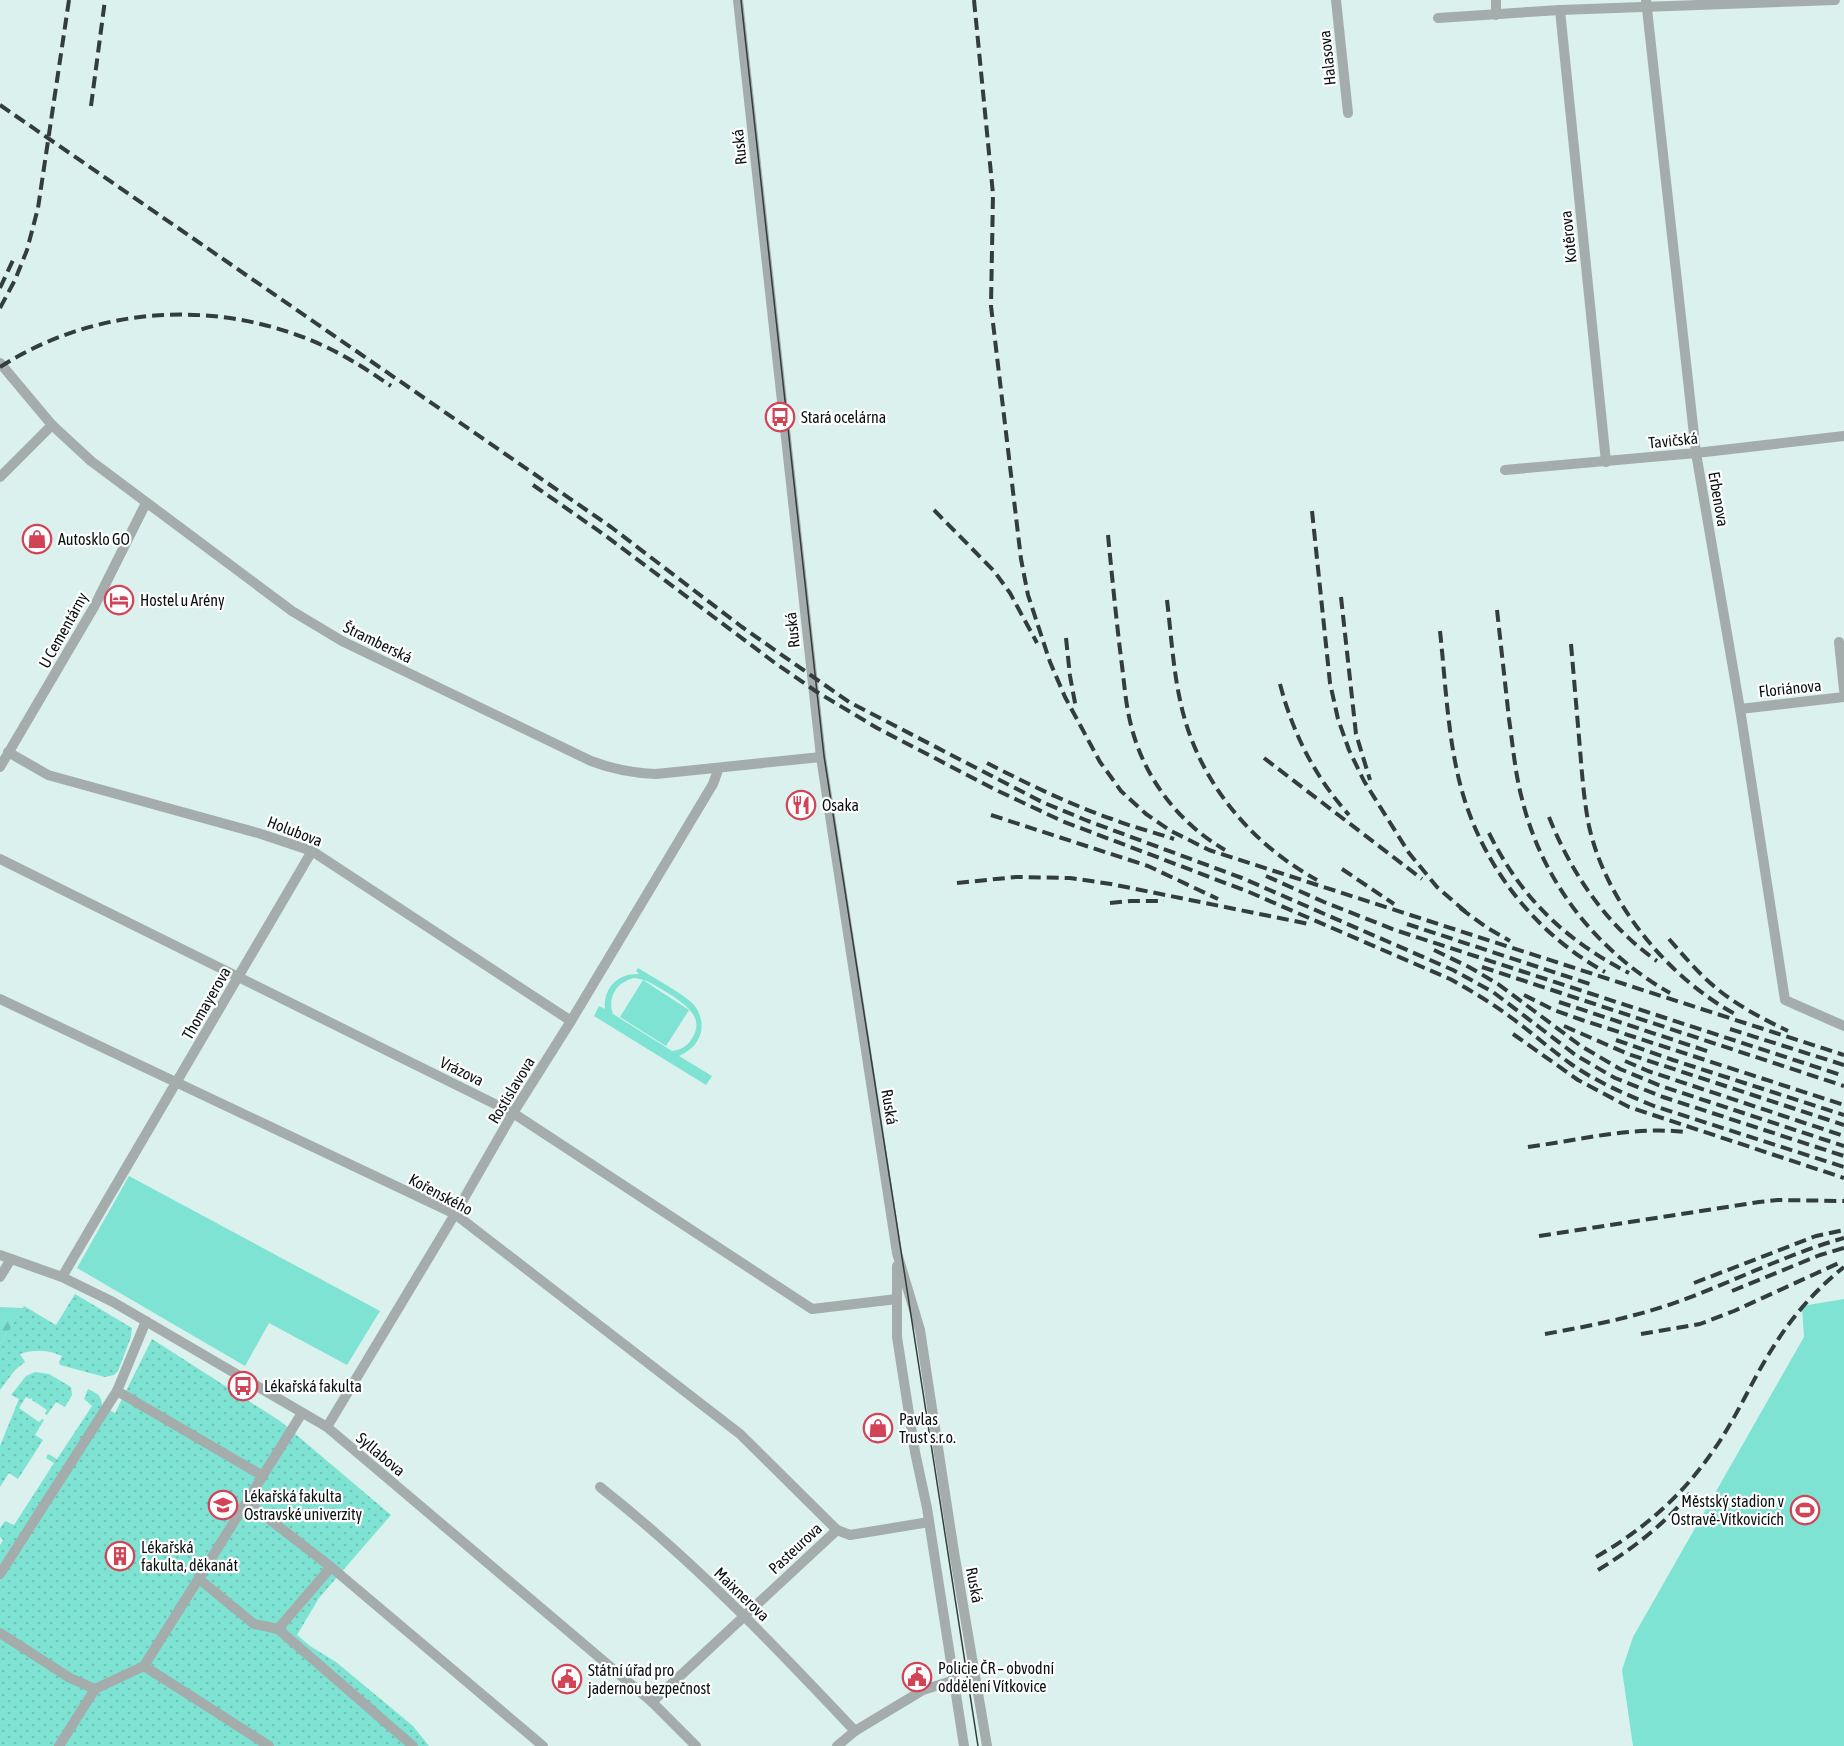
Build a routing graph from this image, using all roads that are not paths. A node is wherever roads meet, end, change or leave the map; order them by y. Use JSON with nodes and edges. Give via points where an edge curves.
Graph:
{"nodes":[{"id":1,"x":738,"y":0,"type":"edge"},
{"id":2,"x":1336,"y":0,"type":"edge"},
{"id":3,"x":1496,"y":0,"type":"edge"},
{"id":4,"x":1835,"y":0,"type":"edge"},
{"id":5,"x":1646,"y":4,"type":"edge"},
{"id":6,"x":1560,"y":10,"type":"junction"},
{"id":7,"x":1496,"y":15,"type":"junction"},
{"id":8,"x":1438,"y":18,"type":"dead end"},
{"id":9,"x":1348,"y":113,"type":"dead end"},
{"id":10,"x":0,"y":363,"type":"edge"},
{"id":11,"x":52,"y":425,"type":"junction"},
{"id":12,"x":1844,"y":436,"type":"edge"},
{"id":13,"x":1696,"y":453,"type":"junction"},
{"id":14,"x":1606,"y":462,"type":"junction"},
{"id":15,"x":1505,"y":470,"type":"dead end"},
{"id":16,"x":0,"y":477,"type":"edge"},
{"id":17,"x":146,"y":503,"type":"junction"},
{"id":18,"x":1839,"y":642,"type":"dead end"},
{"id":19,"x":1844,"y":690,"type":"edge"},
{"id":20,"x":1844,"y":697,"type":"edge"},
{"id":21,"x":1740,"y":709,"type":"junction"},
{"id":22,"x":9,"y":753,"type":"junction"},
{"id":23,"x":821,"y":757,"type":"junction"},
{"id":24,"x":0,"y":767,"type":"edge"},
{"id":25,"x":718,"y":768,"type":"junction"},
{"id":26,"x":312,"y":851,"type":"junction"},
{"id":27,"x":0,"y":859,"type":"edge"},
{"id":28,"x":238,"y":978,"type":"junction"},
{"id":29,"x":0,"y":999,"type":"edge"},
{"id":30,"x":571,"y":1021,"type":"junction"},
{"id":31,"x":1844,"y":1026,"type":"edge"},
{"id":32,"x":177,"y":1082,"type":"junction"},
{"id":33,"x":513,"y":1113,"type":"junction"},
{"id":34,"x":455,"y":1215,"type":"junction"},
{"id":35,"x":897,"y":1253,"type":"junction"},
{"id":36,"x":0,"y":1255,"type":"edge"},
{"id":37,"x":11,"y":1259,"type":"junction"},
{"id":38,"x":0,"y":1277,"type":"edge"},
{"id":39,"x":62,"y":1277,"type":"junction"},
{"id":40,"x":897,"y":1299,"type":"junction"},
{"id":41,"x":146,"y":1321,"type":"junction"},
{"id":42,"x":117,"y":1391,"type":"junction"},
{"id":43,"x":302,"y":1413,"type":"junction"},
{"id":44,"x":327,"y":1427,"type":"junction"},
{"id":45,"x":263,"y":1476,"type":"junction"},
{"id":46,"x":600,"y":1487,"type":"dead end"},
{"id":47,"x":247,"y":1502,"type":"junction"},
{"id":48,"x":929,"y":1522,"type":"junction"},
{"id":49,"x":837,"y":1530,"type":"junction"},
{"id":50,"x":331,"y":1567,"type":"junction"},
{"id":51,"x":0,"y":1574,"type":"edge"},
{"id":52,"x":199,"y":1579,"type":"junction"},
{"id":53,"x":745,"y":1616,"type":"junction"},
{"id":54,"x":278,"y":1629,"type":"junction"},
{"id":55,"x":0,"y":1633,"type":"edge"},
{"id":56,"x":144,"y":1666,"type":"junction"},
{"id":57,"x":955,"y":1680,"type":"junction"},
{"id":58,"x":95,"y":1689,"type":"junction"},
{"id":59,"x":652,"y":1702,"type":"junction"},
{"id":60,"x":855,"y":1731,"type":"junction"},
{"id":61,"x":59,"y":1746,"type":"edge"},
{"id":62,"x":268,"y":1746,"type":"edge"},
{"id":63,"x":413,"y":1746,"type":"edge"},
{"id":64,"x":543,"y":1746,"type":"edge"},
{"id":65,"x":696,"y":1746,"type":"edge"},
{"id":66,"x":837,"y":1746,"type":"edge"},
{"id":67,"x":964,"y":1746,"type":"edge"},
{"id":68,"x":987,"y":1746,"type":"edge"}],
"edges":[{"from":1,"to":23,"type":"street","name":"Ruská"},
{"from":2,"to":9,"type":"street","name":"Halasova"},
{"from":3,"to":7,"type":"street"},
{"from":4,"to":5,"type":"street"},
{"from":5,"to":6,"type":"street"},
{"from":5,"to":13,"type":"street","name":"Erbenova"},
{"from":6,"to":7,"type":"street"},
{"from":6,"to":14,"type":"street","name":"Kotěrova"},
{"from":7,"to":8,"type":"street"},
{"from":10,"to":11,"type":"street","name":"Štramberská"},
{"from":11,"to":16,"type":"street"},
{"from":11,"to":17,"type":"street","name":"Štramberská"},
{"from":12,"to":13,"type":"street","name":"Tavičská"},
{"from":13,"to":14,"type":"street","name":"Tavičská"},
{"from":13,"to":21,"type":"street","name":"Erbenova"},
{"from":14,"to":15,"type":"street","name":"Tavičská"},
{"from":17,"to":22,"type":"street","name":"U Cementárny","via":[[94,607]]},
{"from":17,"to":25,"type":"street","name":"Štramberská","via":[[321,630],[591,760],[650,774]]},
{"from":18,"to":19,"type":"street"},
{"from":20,"to":21,"type":"street","name":"Floriánova"},
{"from":21,"to":31,"type":"street","name":"Erbenova","via":[[1785,1000]]},
{"from":22,"to":24,"type":"street","name":"U Cementárny"},
{"from":22,"to":26,"type":"street","name":"Holubova","via":[[48,775]]},
{"from":23,"to":25,"type":"street","name":"Štramberská"},
{"from":23,"to":35,"type":"street","name":"Ruská"},
{"from":25,"to":30,"type":"street","name":"Rostislavova"},
{"from":26,"to":28,"type":"street","name":"Thomayerova"},
{"from":26,"to":30,"type":"street","name":"Holubova"},
{"from":27,"to":28,"type":"street","name":"Vrázova"},
{"from":28,"to":32,"type":"street","name":"Thomayerova"},
{"from":28,"to":33,"type":"street","name":"Vrázova"},
{"from":29,"to":32,"type":"street","name":"Kořenského"},
{"from":30,"to":33,"type":"street","name":"Rostislavova"},
{"from":32,"to":34,"type":"street","name":"Kořenského"},
{"from":32,"to":39,"type":"street","name":"Thomayerova"},
{"from":33,"to":34,"type":"street","name":"Rostislavova"},
{"from":33,"to":40,"type":"street","name":"Vrázova","via":[[812,1309]]},
{"from":34,"to":44,"type":"street","name":"Rostislavova"},
{"from":34,"to":49,"type":"street","name":"Kořenského","via":[[740,1434]]},
{"from":35,"to":40,"type":"street","name":"Ruská"},
{"from":35,"to":68,"type":"street","name":"Ruská","via":[[920,1330]]},
{"from":36,"to":37,"type":"street","name":"Syllabova"},
{"from":37,"to":38,"type":"street"},
{"from":37,"to":39,"type":"street","name":"Syllabova"},
{"from":39,"to":41,"type":"street","name":"Syllabova"},
{"from":40,"to":48,"type":"street","name":"Ruská","via":[[899,1348]]},
{"from":41,"to":42,"type":"street"},
{"from":41,"to":43,"type":"street","name":"Syllabova"},
{"from":42,"to":45,"type":"street"},
{"from":42,"to":51,"type":"street"},
{"from":43,"to":44,"type":"street","name":"Syllabova"},
{"from":43,"to":45,"type":"street"},
{"from":44,"to":59,"type":"street","name":"Syllabova"},
{"from":45,"to":47,"type":"street"},
{"from":46,"to":53,"type":"street","name":"Maixnerova","via":[[645,1523]]},
{"from":47,"to":50,"type":"street"},
{"from":47,"to":52,"type":"street"},
{"from":48,"to":49,"type":"street","name":"Pasteurova","via":[[850,1535]]},
{"from":48,"to":57,"type":"street","name":"Ruská"},
{"from":49,"to":53,"type":"street","name":"Pasteurova"},
{"from":50,"to":54,"type":"street"},
{"from":50,"to":64,"type":"street"},
{"from":52,"to":54,"type":"street","via":[[254,1624]]},
{"from":52,"to":56,"type":"street"},
{"from":53,"to":59,"type":"street","name":"Pasteurova"},
{"from":53,"to":60,"type":"street","name":"Maixnerova"},
{"from":54,"to":63,"type":"street"},
{"from":55,"to":58,"type":"street","via":[[70,1678]]},
{"from":56,"to":58,"type":"street"},
{"from":56,"to":62,"type":"street"},
{"from":57,"to":60,"type":"street","via":[[923,1690]]},
{"from":57,"to":67,"type":"street","name":"Ruská"},
{"from":58,"to":61,"type":"street"},
{"from":59,"to":65,"type":"street","name":"Syllabova"},
{"from":60,"to":66,"type":"street"}]}
